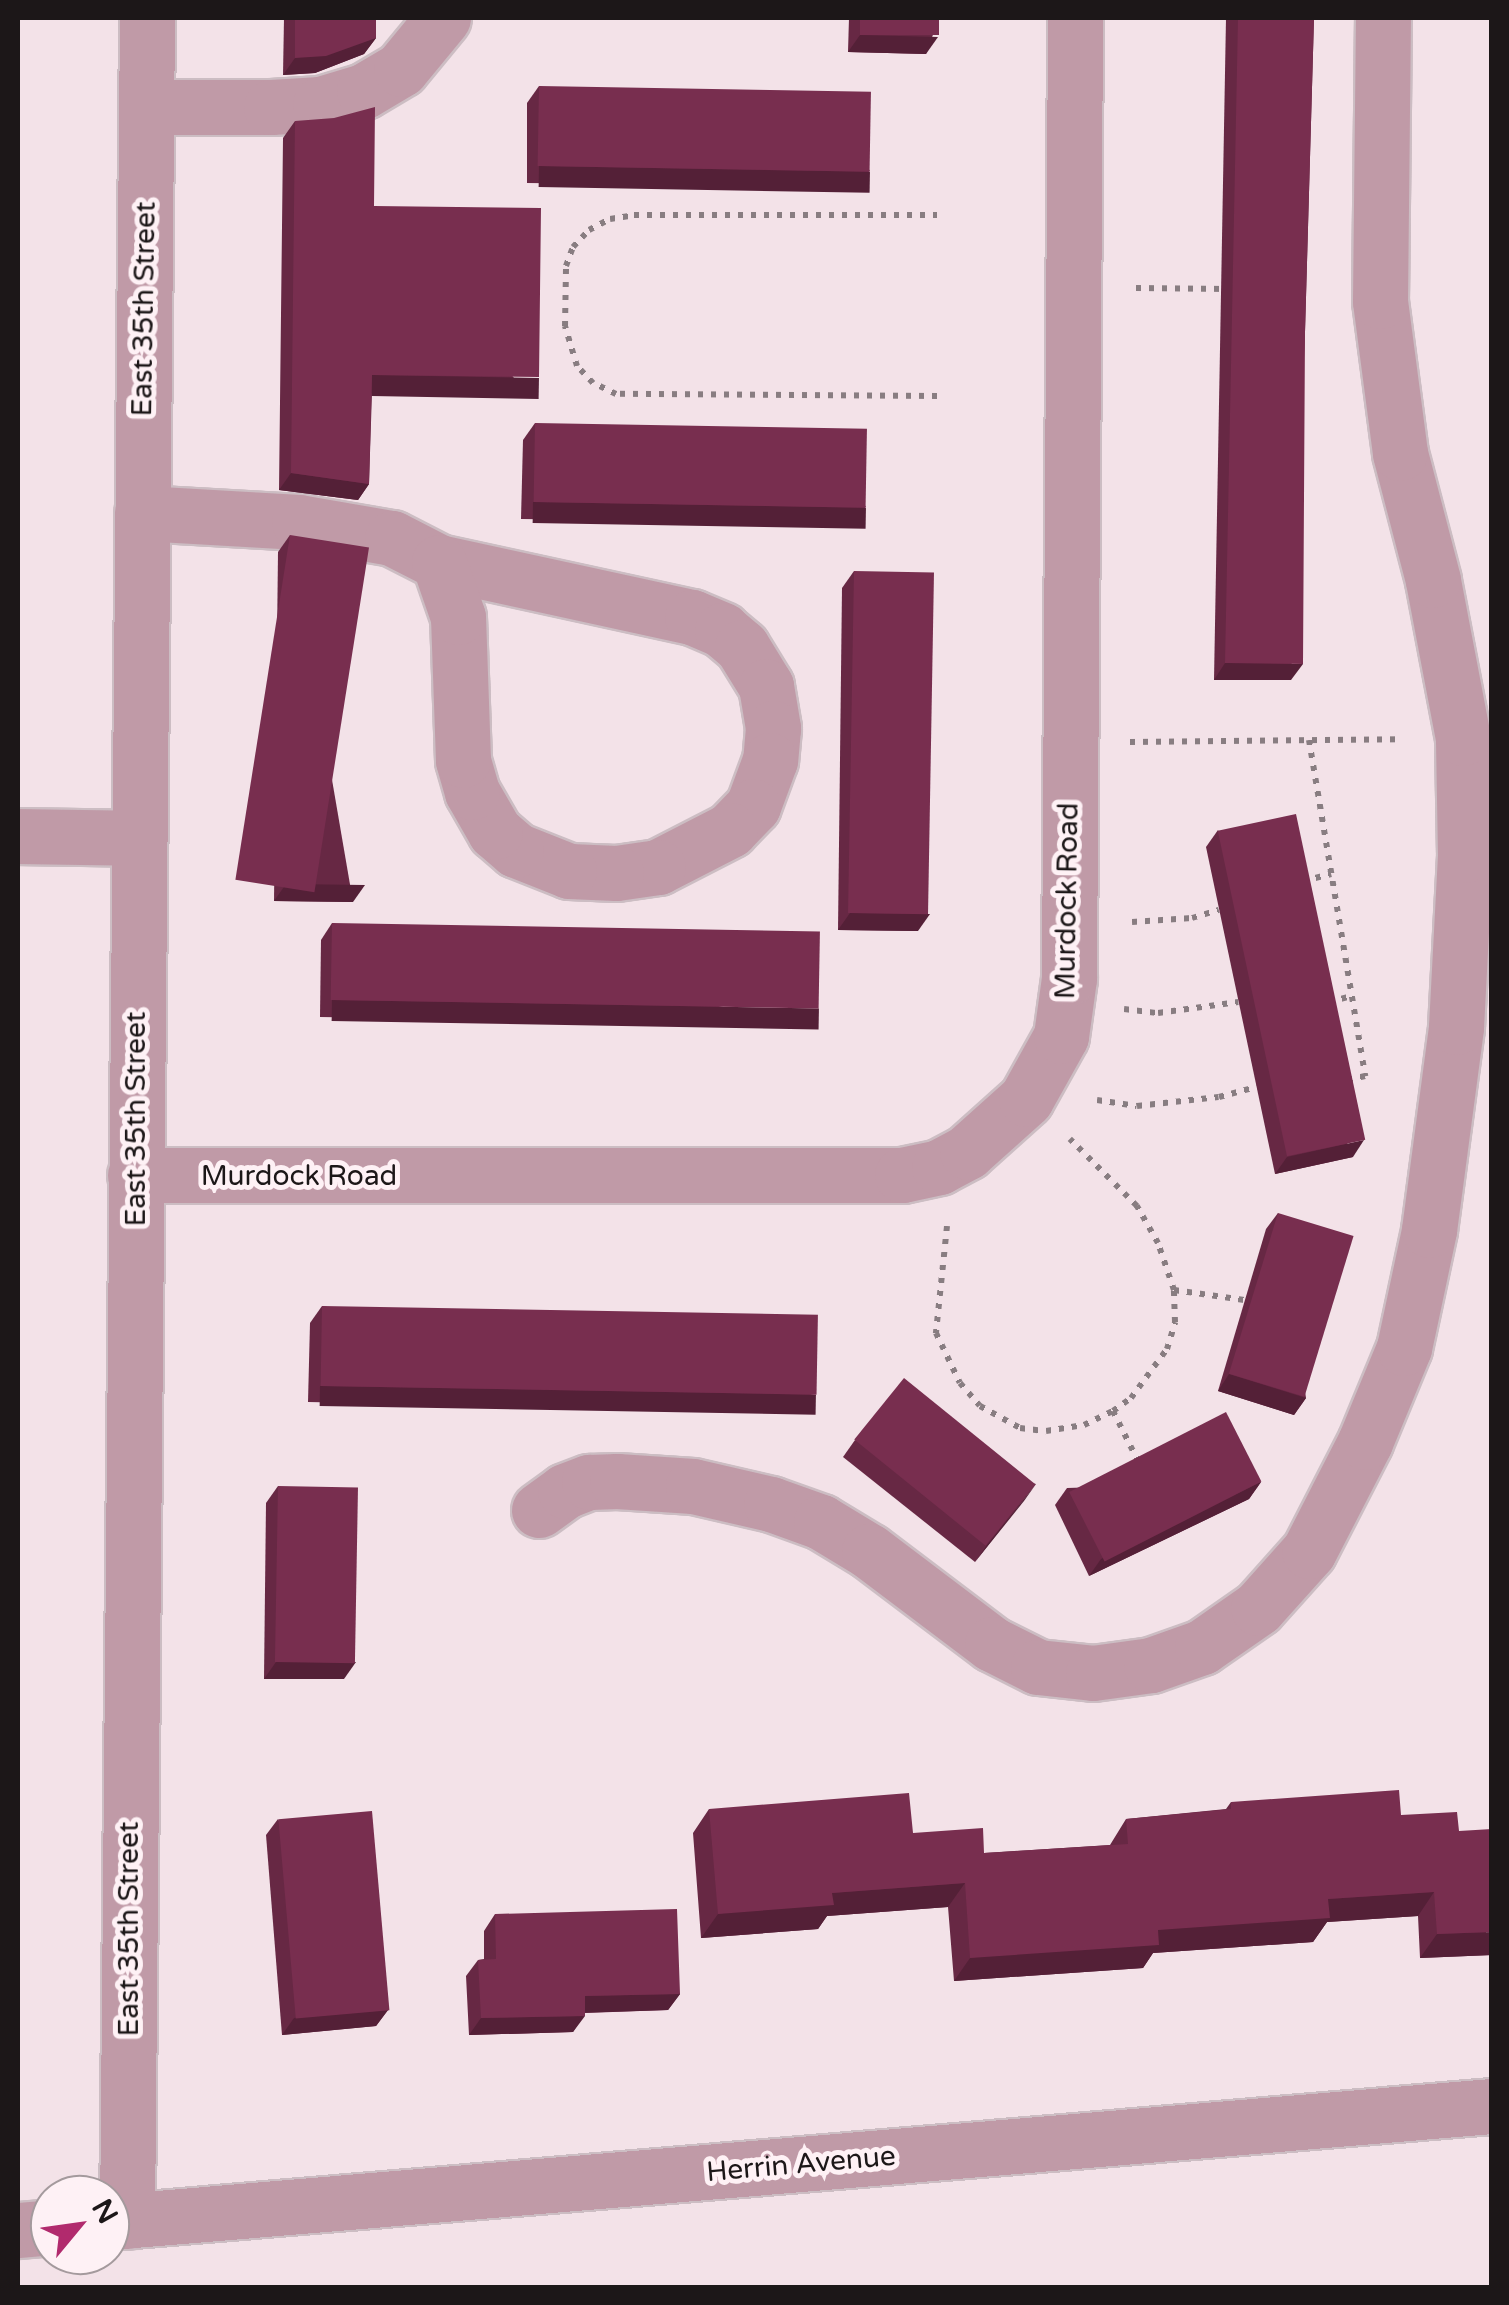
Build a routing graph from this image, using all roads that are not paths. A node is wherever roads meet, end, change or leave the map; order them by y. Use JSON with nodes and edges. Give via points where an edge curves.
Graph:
{"nodes":[{"id":1,"x":147,"y":18,"type":"edge"},
{"id":2,"x":444,"y":18,"type":"edge"},
{"id":3,"x":1075,"y":18,"type":"edge"},
{"id":4,"x":1383,"y":18,"type":"edge"},
{"id":5,"x":146,"y":107,"type":"junction"},
{"id":6,"x":142,"y":513,"type":"junction"},
{"id":7,"x":439,"y":562,"type":"junction"},
{"id":8,"x":18,"y":836,"type":"edge"},
{"id":9,"x":138,"y":838,"type":"junction"},
{"id":10,"x":135,"y":1175,"type":"junction"},
{"id":11,"x":538,"y":1510,"type":"dead end"},
{"id":12,"x":1492,"y":2106,"type":"edge"},
{"id":13,"x":119,"y":2175,"type":"edge"},
{"id":14,"x":130,"y":2220,"type":"edge"}],
"edges":[{"from":1,"to":5,"type":"street","name":"East 35th Street"},
{"from":2,"to":5,"type":"street","via":[[400,69],[364,91],[320,104]]},
{"from":3,"to":10,"type":"street","name":"Murdock Road","via":[[1069,978],[1061,1036],[1026,1099],[967,1152],[940,1167],[902,1174]]},
{"from":4,"to":11,"type":"street","via":[[1380,301],[1400,453],[1463,738],[1465,855],[1456,1026],[1429,1230],[1404,1348],[1366,1442],[1309,1551],[1258,1608],[1202,1647],[1151,1665],[1093,1673],[1038,1667],[992,1644],[869,1551],[821,1522],[771,1504],[693,1486],[617,1481],[589,1482]]},
{"from":5,"to":6,"type":"street","name":"East 35th Street"},
{"from":6,"to":7,"type":"street","via":[[299,522],[392,538]]},
{"from":6,"to":9,"type":"street","name":"East 35th Street"},
{"from":7,"to":7,"type":"street","via":[[692,617],[722,630],[742,646],[766,686],[770,760],[753,806],[730,830],[658,867],[569,871],[516,850],[496,832],[472,792],[463,760],[458,617]]},
{"from":8,"to":9,"type":"street"},
{"from":9,"to":10,"type":"street","name":"East 35th Street"},
{"from":10,"to":13,"type":"street","name":"East 35th Street"},
{"from":12,"to":14,"type":"street","name":"Herrin Avenue"}]}
